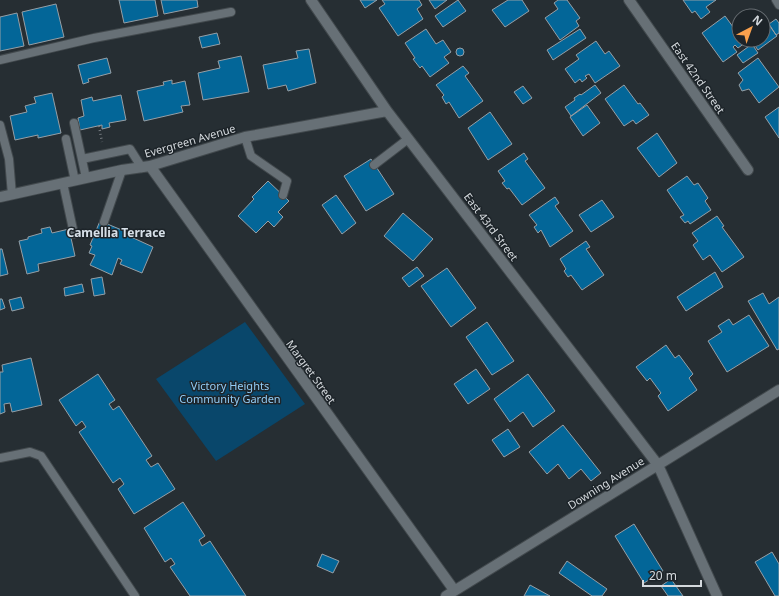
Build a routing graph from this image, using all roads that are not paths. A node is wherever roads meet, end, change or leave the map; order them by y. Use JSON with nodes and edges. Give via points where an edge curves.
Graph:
{"nodes":[{"id":1,"x":311,"y":0,"type":"edge"},
{"id":2,"x":629,"y":0,"type":"edge"},
{"id":3,"x":776,"y":0,"type":"edge"},
{"id":4,"x":779,"y":5,"type":"edge"},
{"id":5,"x":231,"y":12,"type":"dead end"},
{"id":6,"x":0,"y":60,"type":"edge"},
{"id":7,"x":387,"y":111,"type":"junction"},
{"id":8,"x":74,"y":123,"type":"dead end"},
{"id":9,"x":0,"y":125,"type":"edge"},
{"id":10,"x":245,"y":137,"type":"junction"},
{"id":11,"x":66,"y":139,"type":"dead end"},
{"id":12,"x":408,"y":139,"type":"junction"},
{"id":13,"x":82,"y":159,"type":"junction"},
{"id":14,"x":374,"y":164,"type":"dead end"},
{"id":15,"x":146,"y":167,"type":"junction"},
{"id":16,"x":122,"y":170,"type":"junction"},
{"id":17,"x":748,"y":170,"type":"dead end"},
{"id":18,"x":86,"y":178,"type":"junction"},
{"id":19,"x":75,"y":181,"type":"junction"},
{"id":20,"x":63,"y":184,"type":"junction"},
{"id":21,"x":12,"y":195,"type":"junction"},
{"id":22,"x":283,"y":195,"type":"dead end"},
{"id":23,"x":0,"y":197,"type":"edge"},
{"id":24,"x":104,"y":222,"type":"dead end"},
{"id":25,"x":74,"y":234,"type":"dead end"},
{"id":26,"x":779,"y":390,"type":"edge"},
{"id":27,"x":0,"y":458,"type":"edge"},
{"id":28,"x":658,"y":465,"type":"junction"},
{"id":29,"x":450,"y":593,"type":"edge"},
{"id":30,"x":135,"y":596,"type":"edge"},
{"id":31,"x":717,"y":596,"type":"edge"}],
"edges":[{"from":1,"to":7,"type":"street","name":"East 43rd Street"},
{"from":2,"to":17,"type":"street","name":"East 42nd Street"},
{"from":3,"to":4,"type":"lane"},
{"from":5,"to":6,"type":"lane","via":[[94,38]]},
{"from":7,"to":10,"type":"street","name":"Evergreen Avenue"},
{"from":7,"to":12,"type":"street","name":"East 43rd Street"},
{"from":8,"to":13,"type":"lane"},
{"from":9,"to":21,"type":"lane","via":[[9,160]]},
{"from":10,"to":15,"type":"street","name":"Evergreen Avenue"},
{"from":10,"to":22,"type":"lane","via":[[251,156],[287,181]]},
{"from":11,"to":19,"type":"lane"},
{"from":12,"to":14,"type":"lane"},
{"from":12,"to":28,"type":"street","name":"East 43rd Street"},
{"from":13,"to":15,"type":"lane","via":[[130,149]]},
{"from":13,"to":18,"type":"lane"},
{"from":15,"to":16,"type":"street","name":"Evergreen Avenue"},
{"from":15,"to":29,"type":"street","name":"Margret Street"},
{"from":16,"to":18,"type":"street","name":"Evergreen Avenue"},
{"from":16,"to":24,"type":"lane"},
{"from":18,"to":19,"type":"street","name":"Evergreen Avenue"},
{"from":19,"to":20,"type":"street","name":"Evergreen Avenue"},
{"from":20,"to":21,"type":"street","name":"Evergreen Avenue"},
{"from":20,"to":25,"type":"lane"},
{"from":21,"to":23,"type":"street","name":"Evergreen Avenue"},
{"from":26,"to":28,"type":"street","name":"Downing Avenue"},
{"from":27,"to":30,"type":"lane","via":[[30,452],[41,456]]},
{"from":28,"to":29,"type":"street","name":"Downing Avenue"},
{"from":28,"to":31,"type":"street","name":"East 43rd Street"}]}
